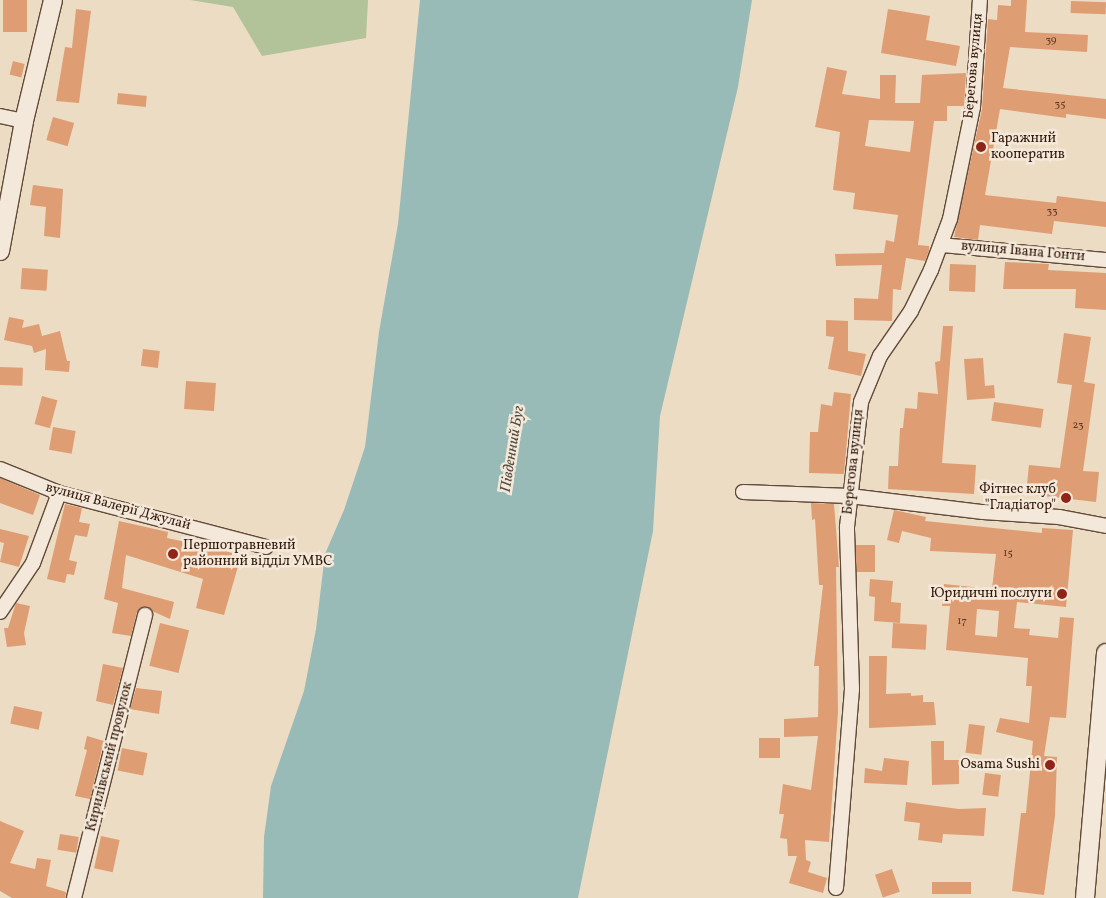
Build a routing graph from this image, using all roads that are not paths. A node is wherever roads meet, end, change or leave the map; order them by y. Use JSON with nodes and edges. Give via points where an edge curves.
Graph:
{"nodes":[{"id":1,"x":52,"y":0,"type":"edge"},
{"id":2,"x":980,"y":0,"type":"edge"},
{"id":3,"x":0,"y":116,"type":"edge"},
{"id":4,"x":24,"y":121,"type":"junction"},
{"id":5,"x":940,"y":245,"type":"junction"},
{"id":6,"x":0,"y":251,"type":"edge"},
{"id":7,"x":1106,"y":260,"type":"edge"},
{"id":8,"x":0,"y":469,"type":"edge"},
{"id":9,"x":743,"y":492,"type":"dead end"},
{"id":10,"x":59,"y":493,"type":"junction"},
{"id":11,"x":850,"y":496,"type":"junction"},
{"id":12,"x":1106,"y":526,"type":"edge"},
{"id":13,"x":266,"y":547,"type":"dead end"},
{"id":14,"x":0,"y":612,"type":"edge"},
{"id":15,"x":145,"y":615,"type":"dead end"},
{"id":16,"x":1106,"y":653,"type":"edge"},
{"id":17,"x":836,"y":888,"type":"dead end"},
{"id":18,"x":74,"y":898,"type":"edge"},
{"id":19,"x":1084,"y":898,"type":"edge"}],
"edges":[{"from":1,"to":4,"type":"street"},
{"from":2,"to":5,"type":"street","name":"Берегова вулиця","via":[[973,107],[950,219]]},
{"from":3,"to":4,"type":"street"},
{"from":4,"to":6,"type":"street"},
{"from":5,"to":7,"type":"street","name":"вулиця Івана Гонти"},
{"from":5,"to":11,"type":"street","name":"Берегова вулиця","via":[[911,311],[880,356],[861,402]]},
{"from":8,"to":10,"type":"street","name":"вулиця Валерії Джулай"},
{"from":9,"to":11,"type":"street"},
{"from":10,"to":13,"type":"street","name":"вулиця Валерії Джулай"},
{"from":10,"to":14,"type":"street","via":[[33,563]]},
{"from":11,"to":12,"type":"street","via":[[983,512],[1059,517]]},
{"from":11,"to":17,"type":"street","name":"Берегова вулиця","via":[[847,527],[852,689]]},
{"from":15,"to":18,"type":"street","name":"Кирилівський провулок"},
{"from":16,"to":19,"type":"street"}]}
